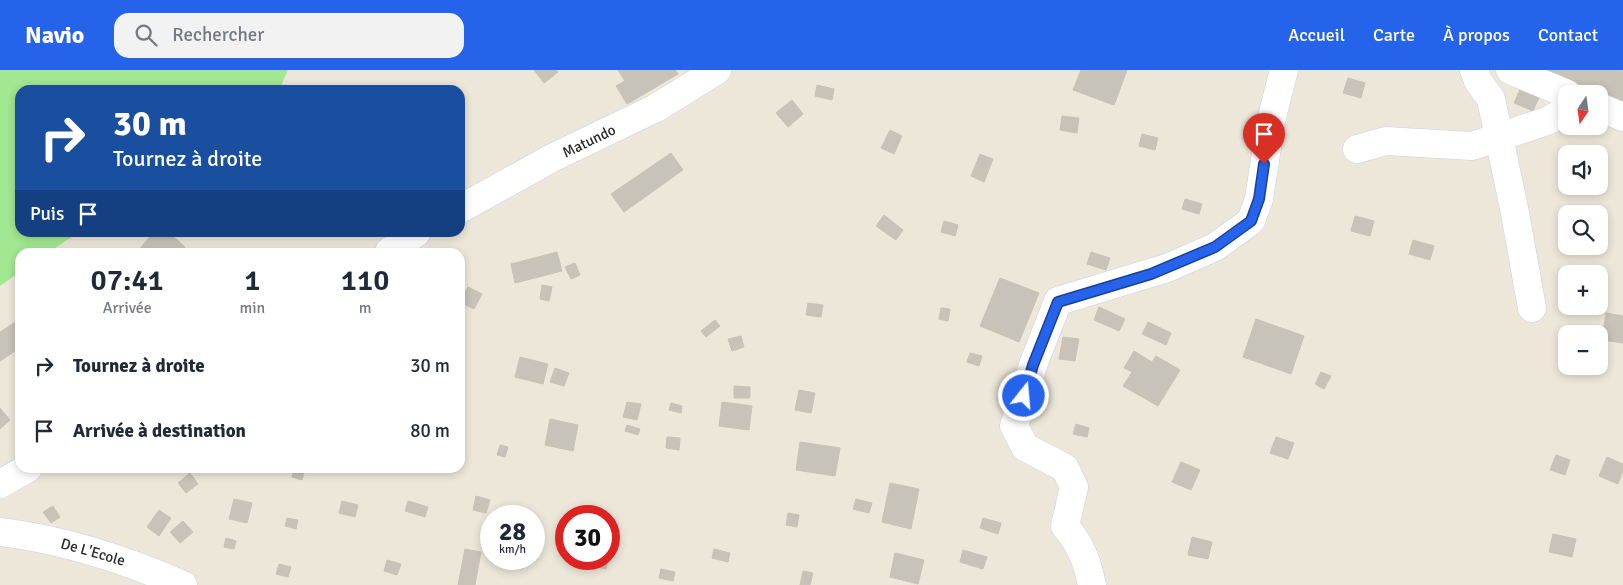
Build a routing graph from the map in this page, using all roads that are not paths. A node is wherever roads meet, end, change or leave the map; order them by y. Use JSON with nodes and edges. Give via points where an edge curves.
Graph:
{"nodes":[{"id":1,"x":717,"y":70,"type":"edge"},
{"id":2,"x":1284,"y":70,"type":"edge"},
{"id":3,"x":1474,"y":70,"type":"edge"},
{"id":4,"x":1510,"y":70,"type":"edge"},
{"id":5,"x":1558,"y":90,"type":"edge"},
{"id":6,"x":1608,"y":111,"type":"edge"},
{"id":7,"x":1558,"y":116,"type":"edge"},
{"id":8,"x":1623,"y":117,"type":"edge"},
{"id":9,"x":1499,"y":137,"type":"junction"},
{"id":10,"x":1357,"y":149,"type":"dead end"},
{"id":11,"x":465,"y":206,"type":"edge"},
{"id":12,"x":410,"y":237,"type":"edge"},
{"id":13,"x":395,"y":248,"type":"edge"},
{"id":14,"x":1532,"y":308,"type":"dead end"},
{"id":15,"x":19,"y":473,"type":"edge"},
{"id":16,"x":0,"y":484,"type":"edge"},
{"id":17,"x":0,"y":532,"type":"edge"},
{"id":18,"x":183,"y":585,"type":"edge"},
{"id":19,"x":1092,"y":585,"type":"edge"}],
"edges":[{"from":1,"to":11,"type":"street","name":"Matundo","via":[[656,108],[552,158]]},
{"from":2,"to":19,"type":"street","via":[[1271,121],[1259,199],[1251,221],[1215,247],[1167,268],[1058,302],[1033,365],[1014,426],[1025,447],[1065,468],[1074,487],[1065,526],[1088,564]]},
{"from":3,"to":9,"type":"street","via":[[1491,99]]},
{"from":4,"to":5,"type":"street"},
{"from":6,"to":8,"type":"street"},
{"from":7,"to":9,"type":"street"},
{"from":9,"to":10,"type":"street","via":[[1472,146],[1386,141]]},
{"from":9,"to":14,"type":"street"},
{"from":12,"to":13,"type":"street"},
{"from":15,"to":16,"type":"street"},
{"from":17,"to":18,"type":"street","name":"De L'Ecole","via":[[54,541],[110,556]]}]}
